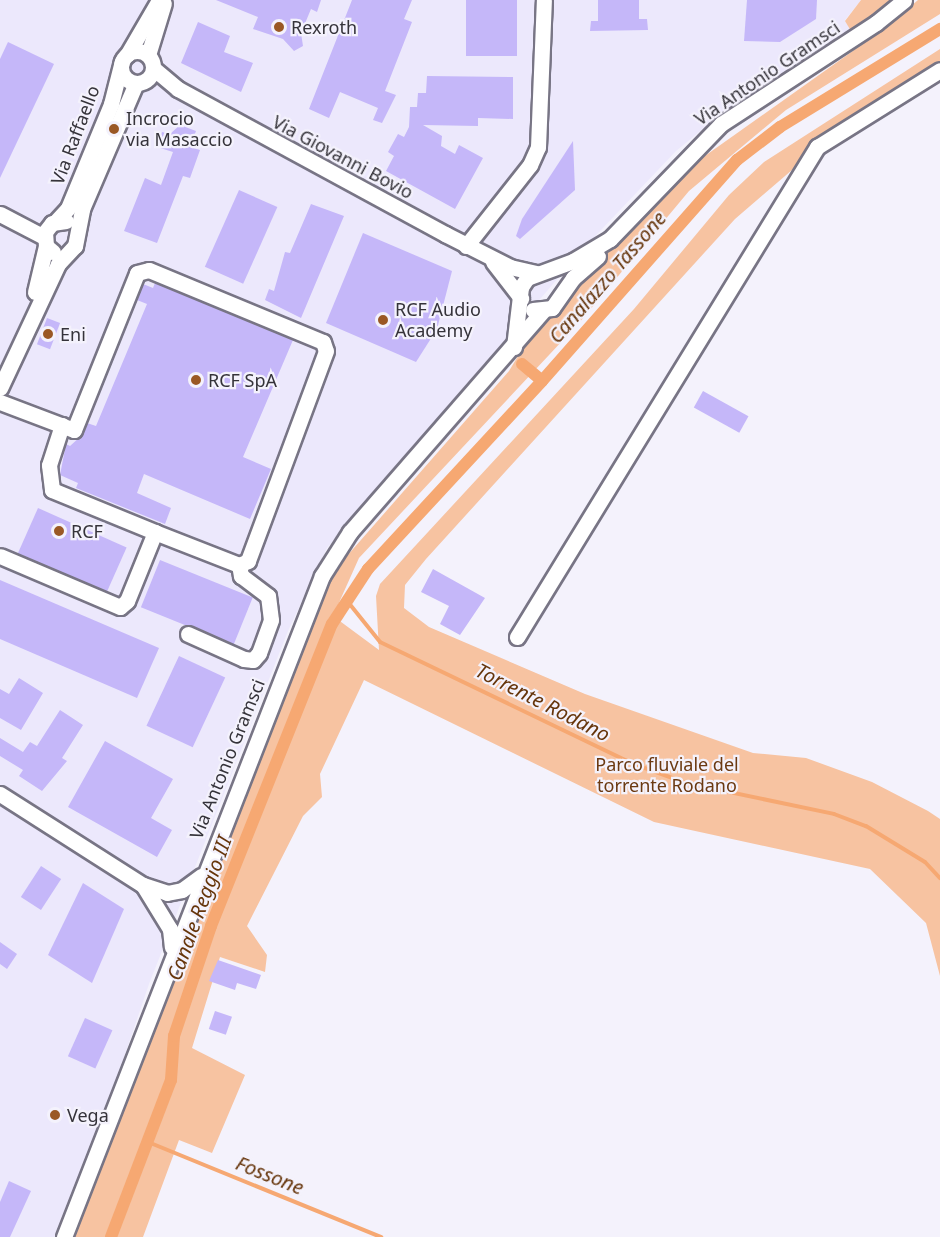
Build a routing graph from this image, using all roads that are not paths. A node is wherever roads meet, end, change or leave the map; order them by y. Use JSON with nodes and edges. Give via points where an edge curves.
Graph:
{"nodes":[{"id":1,"x":159,"y":0,"type":"edge"},
{"id":2,"x":165,"y":0,"type":"edge"},
{"id":3,"x":544,"y":0,"type":"edge"},
{"id":4,"x":904,"y":0,"type":"edge"},
{"id":5,"x":125,"y":58,"type":"junction"},
{"id":6,"x":151,"y":61,"type":"junction"},
{"id":7,"x":940,"y":70,"type":"edge"},
{"id":8,"x":140,"y":83,"type":"junction"},
{"id":9,"x":178,"y":89,"type":"junction"},
{"id":10,"x":0,"y":214,"type":"edge"},
{"id":11,"x":49,"y":232,"type":"junction"},
{"id":12,"x":78,"y":237,"type":"junction"},
{"id":13,"x":610,"y":239,"type":"junction"},
{"id":14,"x":466,"y":246,"type":"junction"},
{"id":15,"x":69,"y":252,"type":"junction"},
{"id":16,"x":489,"y":258,"type":"junction"},
{"id":17,"x":540,"y":273,"type":"junction"},
{"id":18,"x":559,"y":294,"type":"junction"},
{"id":19,"x":522,"y":299,"type":"junction"},
{"id":20,"x":543,"y":311,"type":"junction"},
{"id":21,"x":514,"y":347,"type":"junction"},
{"id":22,"x":8,"y":369,"type":"junction"},
{"id":23,"x":0,"y":388,"type":"edge"},
{"id":24,"x":0,"y":402,"type":"edge"},
{"id":25,"x":62,"y":425,"type":"junction"},
{"id":26,"x":155,"y":532,"type":"junction"},
{"id":27,"x":0,"y":556,"type":"edge"},
{"id":28,"x":239,"y":565,"type":"junction"},
{"id":29,"x":188,"y":634,"type":"dead end"},
{"id":30,"x":517,"y":637,"type":"dead end"},
{"id":31,"x":0,"y":794,"type":"edge"},
{"id":32,"x":201,"y":876,"type":"junction"},
{"id":33,"x":143,"y":885,"type":"junction"},
{"id":34,"x":167,"y":893,"type":"junction"},
{"id":35,"x":186,"y":916,"type":"junction"},
{"id":36,"x":163,"y":917,"type":"junction"},
{"id":37,"x":172,"y":950,"type":"junction"},
{"id":38,"x":64,"y":1237,"type":"edge"}],
"edges":[{"from":1,"to":5,"type":"street","name":"Via Raffaello"},
{"from":2,"to":6,"type":"street","name":"Via Raffaello"},
{"from":3,"to":14,"type":"street","via":[[538,147],[524,174]]},
{"from":4,"to":13,"type":"street","name":"Via Antonio Gramsci","via":[[710,133]]},
{"from":5,"to":6,"type":"street"},
{"from":5,"to":8,"type":"street","name":"Via Raffaello","via":[[123,75]]},
{"from":5,"to":11,"type":"street","name":"Via Raffaello","via":[[111,105],[68,208]]},
{"from":6,"to":8,"type":"street","name":"Via Raffaello"},
{"from":6,"to":9,"type":"street","name":"Via Giovanni Bovio"},
{"from":7,"to":30,"type":"street","via":[[817,147]]},
{"from":8,"to":9,"type":"street","name":"Via Giovanni Bovio"},
{"from":8,"to":12,"type":"street","name":"Via Raffaello","via":[[82,208]]},
{"from":9,"to":14,"type":"street","name":"Via Giovanni Bovio"},
{"from":10,"to":11,"type":"street"},
{"from":11,"to":12,"type":"street","via":[[75,228]]},
{"from":11,"to":15,"type":"street","via":[[52,252]]},
{"from":11,"to":22,"type":"street","name":"Via Raffaello","via":[[41,274]]},
{"from":12,"to":15,"type":"street","name":"Via Raffaello"},
{"from":13,"to":17,"type":"street","name":"Via Antonio Gramsci"},
{"from":13,"to":18,"type":"street","name":"Via Antonio Gramsci"},
{"from":14,"to":16,"type":"street","name":"Via Giovanni Bovio"},
{"from":15,"to":22,"type":"street","name":"Via Raffaello","via":[[58,264]]},
{"from":16,"to":17,"type":"street","name":"Via Giovanni Bovio"},
{"from":16,"to":19,"type":"street","name":"Via Giovanni Bovio"},
{"from":17,"to":18,"type":"street","via":[[553,278]]},
{"from":17,"to":19,"type":"street","name":"Via Antonio Gramsci","via":[[523,282]]},
{"from":18,"to":20,"type":"street","name":"Via Antonio Gramsci","via":[[552,308]]},
{"from":19,"to":20,"type":"street","via":[[530,309]]},
{"from":19,"to":21,"type":"street","name":"Via Antonio Gramsci"},
{"from":20,"to":21,"type":"street","name":"Via Antonio Gramsci"},
{"from":21,"to":32,"type":"street","name":"Via Antonio Gramsci","via":[[335,554],[312,596]]},
{"from":22,"to":23,"type":"street"},
{"from":24,"to":25,"type":"street"},
{"from":25,"to":26,"type":"street","via":[[48,465],[52,490]]},
{"from":25,"to":28,"type":"street","via":[[74,430],[137,273],[149,270],[323,342],[326,351],[253,551]]},
{"from":26,"to":27,"type":"street","via":[[128,601],[120,607]]},
{"from":26,"to":28,"type":"street"},
{"from":28,"to":29,"type":"street","via":[[241,576],[267,596],[271,620],[260,653],[253,660],[244,659]]},
{"from":31,"to":33,"type":"street"},
{"from":32,"to":34,"type":"street","via":[[182,890]]},
{"from":32,"to":35,"type":"street","name":"Via Antonio Gramsci"},
{"from":33,"to":34,"type":"street"},
{"from":33,"to":36,"type":"street"},
{"from":34,"to":35,"type":"street"},
{"from":35,"to":36,"type":"street"},
{"from":35,"to":37,"type":"street","name":"Via Antonio Gramsci"},
{"from":36,"to":37,"type":"street","via":[[170,929]]},
{"from":37,"to":38,"type":"street","name":"Via Antonio Gramsci"}]}
